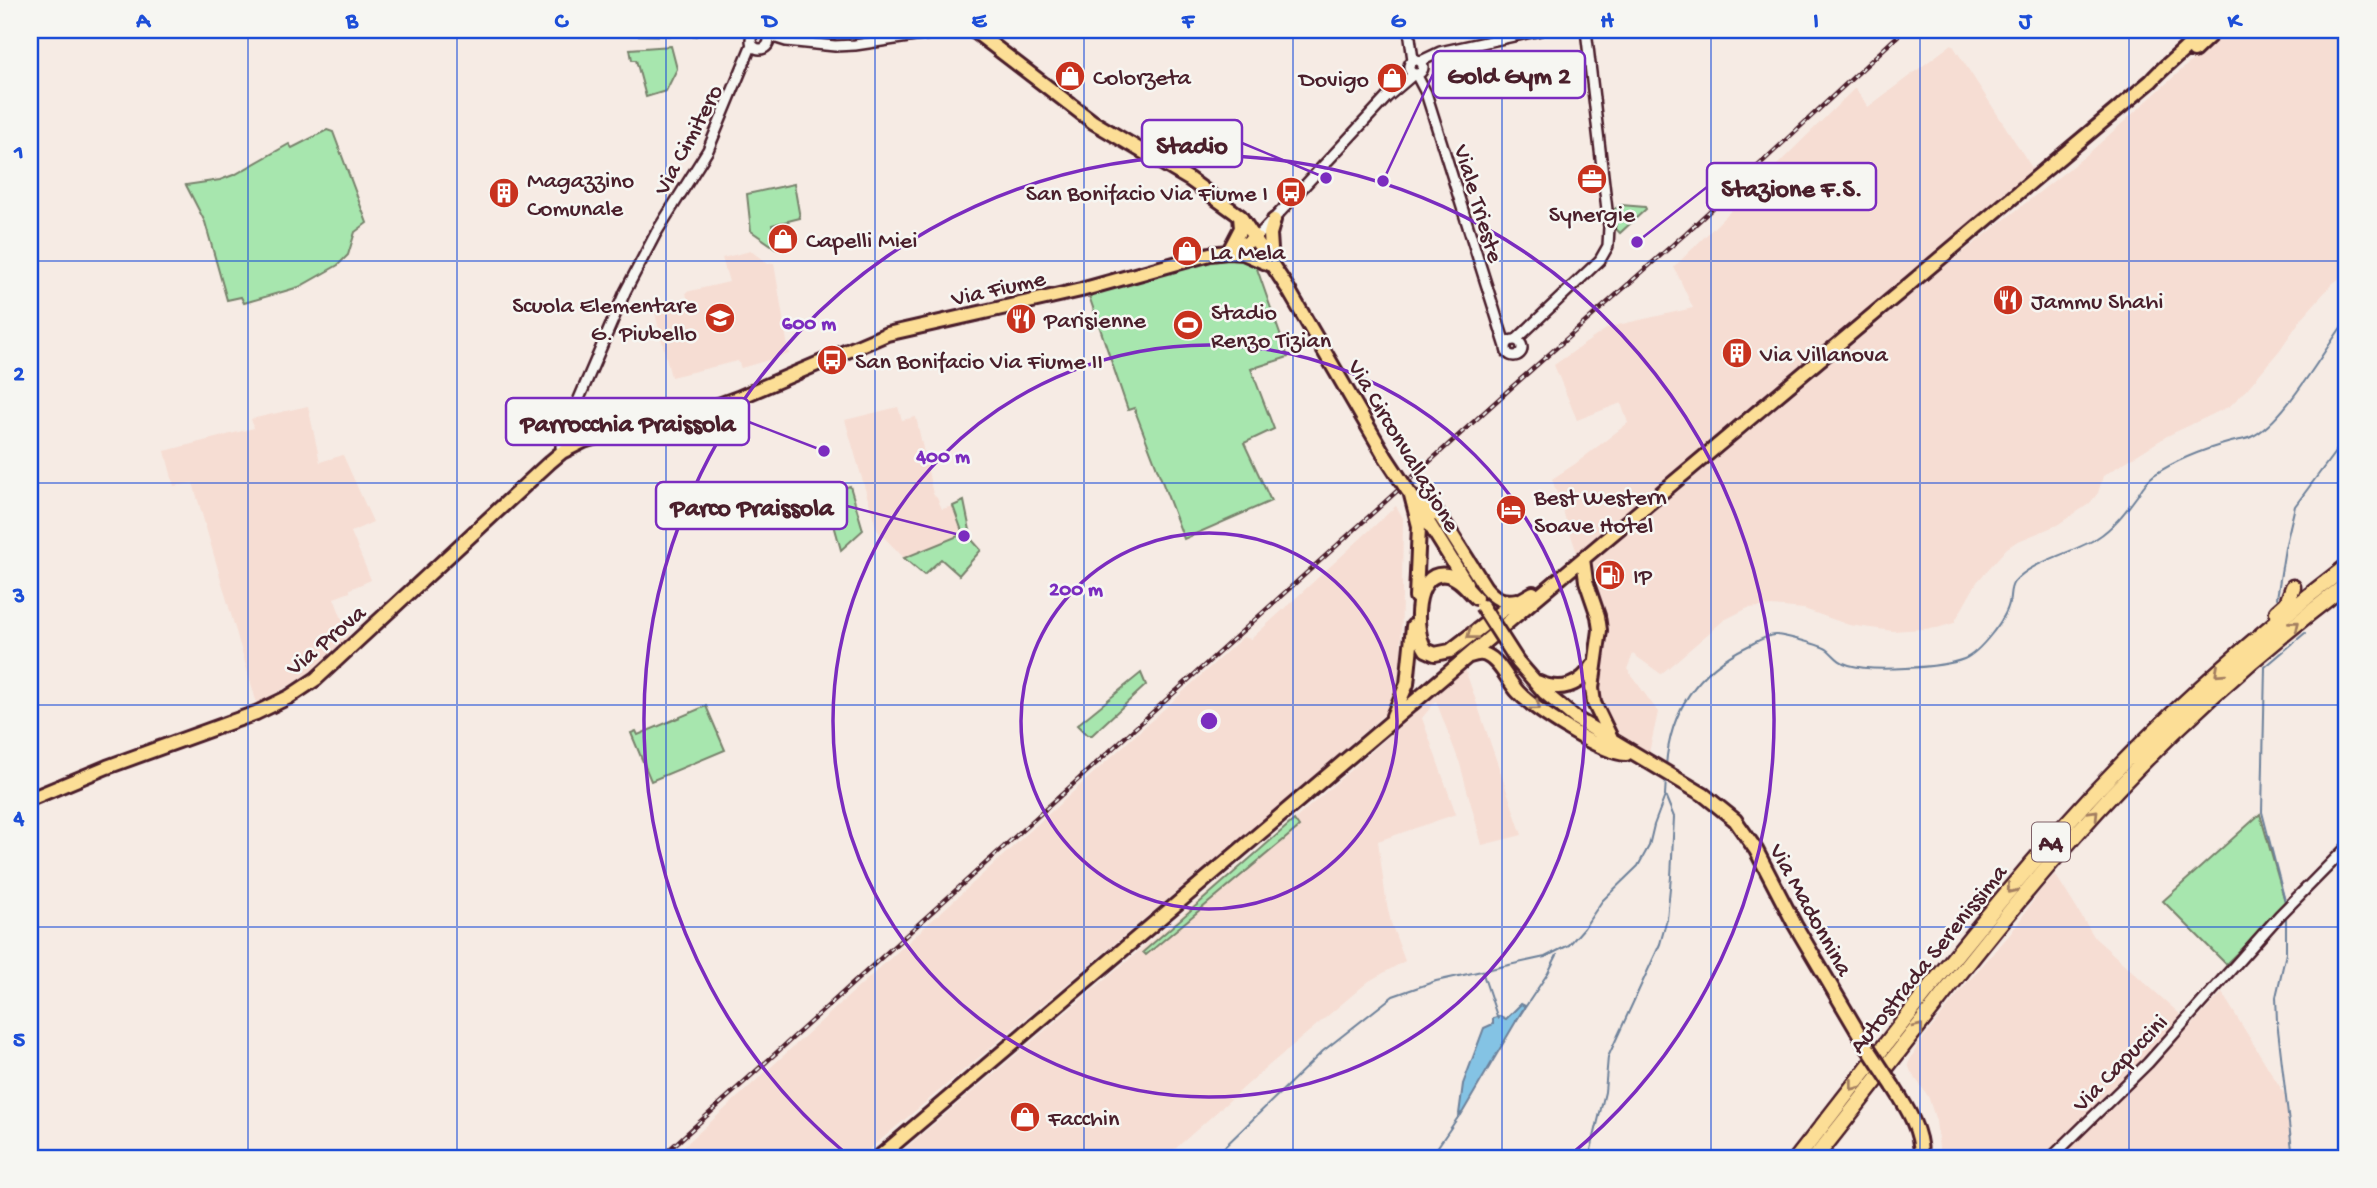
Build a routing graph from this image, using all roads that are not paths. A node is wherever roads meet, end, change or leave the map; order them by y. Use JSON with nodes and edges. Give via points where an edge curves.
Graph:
{"nodes":[{"id":1,"x":910,"y":30,"type":"edge"},
{"id":2,"x":955,"y":30,"type":"edge"},
{"id":3,"x":973,"y":30,"type":"edge"},
{"id":4,"x":1541,"y":30,"type":"edge"},
{"id":5,"x":1586,"y":30,"type":"edge"},
{"id":6,"x":2201,"y":30,"type":"edge"},
{"id":7,"x":2216,"y":30,"type":"edge"},
{"id":8,"x":928,"y":31,"type":"edge"},
{"id":9,"x":1410,"y":33,"type":"edge"},
{"id":10,"x":767,"y":35,"type":"junction"},
{"id":11,"x":887,"y":40,"type":"junction"},
{"id":12,"x":786,"y":41,"type":"junction"},
{"id":13,"x":759,"y":46,"type":"junction"},
{"id":14,"x":1417,"y":49,"type":"junction"},
{"id":15,"x":1445,"y":51,"type":"junction"},
{"id":16,"x":1418,"y":67,"type":"junction"},
{"id":17,"x":2151,"y":81,"type":"junction"},
{"id":18,"x":1397,"y":89,"type":"junction"},
{"id":19,"x":1240,"y":216,"type":"junction"},
{"id":20,"x":1274,"y":220,"type":"junction"},
{"id":21,"x":1255,"y":238,"type":"junction"},
{"id":22,"x":1228,"y":252,"type":"junction"},
{"id":23,"x":1272,"y":265,"type":"junction"},
{"id":24,"x":568,"y":449,"type":"junction"},
{"id":25,"x":1410,"y":493,"type":"junction"},
{"id":26,"x":1419,"y":507,"type":"junction"},
{"id":27,"x":1440,"y":543,"type":"junction"},
{"id":28,"x":1419,"y":548,"type":"junction"},
{"id":29,"x":1583,"y":559,"type":"junction"},
{"id":30,"x":2347,"y":566,"type":"edge"},
{"id":31,"x":1562,"y":576,"type":"junction"},
{"id":32,"x":1586,"y":581,"type":"junction"},
{"id":33,"x":2347,"y":584,"type":"edge"},
{"id":34,"x":2292,"y":587,"type":"dead end"},
{"id":35,"x":1527,"y":596,"type":"junction"},
{"id":36,"x":1479,"y":602,"type":"junction"},
{"id":37,"x":2250,"y":643,"type":"junction"},
{"id":38,"x":1466,"y":657,"type":"junction"},
{"id":39,"x":1595,"y":662,"type":"junction"},
{"id":40,"x":1534,"y":681,"type":"junction"},
{"id":41,"x":1594,"y":703,"type":"junction"},
{"id":42,"x":1574,"y":718,"type":"junction"},
{"id":43,"x":1390,"y":723,"type":"junction"},
{"id":44,"x":1601,"y":736,"type":"joint"},
{"id":45,"x":1614,"y":743,"type":"junction"},
{"id":46,"x":1632,"y":754,"type":"junction"},
{"id":47,"x":30,"y":799,"type":"edge"},
{"id":48,"x":2347,"y":847,"type":"edge"},
{"id":49,"x":878,"y":1158,"type":"edge"},
{"id":50,"x":1797,"y":1158,"type":"edge"},
{"id":51,"x":1815,"y":1158,"type":"edge"},
{"id":52,"x":1921,"y":1158,"type":"edge"},
{"id":53,"x":2051,"y":1158,"type":"edge"}],
"edges":[{"from":1,"to":11,"type":"street","via":[[891,34]]},
{"from":2,"to":8,"type":"street"},
{"from":3,"to":19,"type":"main road","name":"Via Circonvallazione","via":[[1093,122],[1189,179]]},
{"from":4,"to":15,"type":"street"},
{"from":5,"to":16,"type":"street","name":"Viale Trieste","via":[[1608,246],[1600,260],[1514,343],[1498,324]]},
{"from":6,"to":17,"type":"main road"},
{"from":7,"to":17,"type":"main road","via":[[2190,55]]},
{"from":8,"to":11,"type":"street"},
{"from":9,"to":14,"type":"street","name":"Viale Trieste"},
{"from":9,"to":16,"type":"street","name":"Viale Trieste"},
{"from":10,"to":12,"type":"street"},
{"from":10,"to":13,"type":"street","via":[[769,42]]},
{"from":10,"to":13,"type":"street","via":[[762,32],[752,37]]},
{"from":11,"to":12,"type":"street","via":[[835,46]]},
{"from":12,"to":13,"type":"street"},
{"from":13,"to":24,"type":"street","name":"Via Cimitero","via":[[747,60],[709,149],[625,292],[562,440]]},
{"from":14,"to":15,"type":"street"},
{"from":14,"to":16,"type":"street","name":"Viale Trieste"},
{"from":15,"to":16,"type":"street"},
{"from":16,"to":18,"type":"street","name":"Via Fiume"},
{"from":16,"to":18,"type":"street"},
{"from":17,"to":29,"type":"main road"},
{"from":18,"to":20,"type":"street","name":"Via Fiume"},
{"from":19,"to":20,"type":"main road","via":[[1259,225]]},
{"from":19,"to":21,"type":"main road","name":"Via Circonvallazione"},
{"from":19,"to":22,"type":"main road","via":[[1241,228]]},
{"from":20,"to":21,"type":"street","name":"Via Fiume"},
{"from":20,"to":23,"type":"main road"},
{"from":21,"to":22,"type":"main road","name":"Via Fiume"},
{"from":21,"to":23,"type":"main road","name":"Via Circonvallazione"},
{"from":22,"to":23,"type":"main road"},
{"from":22,"to":24,"type":"main road","name":"Via Fiume","via":[[887,334],[714,407],[598,436]]},
{"from":23,"to":25,"type":"main road","name":"Via Circonvallazione","bridge":true},
{"from":24,"to":47,"type":"main road","name":"Via Prova","via":[[328,668],[289,697]]},
{"from":25,"to":26,"type":"main road","name":"Via Circonvallazione"},
{"from":25,"to":28,"type":"main road","via":[[1419,518]]},
{"from":26,"to":27,"type":"main road","name":"Via Circonvallazione"},
{"from":26,"to":35,"type":"main road","via":[[1440,516],[1494,597],[1507,601]]},
{"from":27,"to":28,"type":"main road"},
{"from":27,"to":36,"type":"main road","name":"Via Circonvallazione"},
{"from":28,"to":43,"type":"main road","via":[[1406,684]]},
{"from":29,"to":31,"type":"main road"},
{"from":29,"to":32,"type":"main road"},
{"from":30,"to":37,"type":"highway","name":"Autostrada Serenissima","number":"A4"},
{"from":31,"to":32,"type":"main road"},
{"from":31,"to":35,"type":"main road"},
{"from":31,"to":38,"type":"main road"},
{"from":32,"to":39,"type":"main road","via":[[1600,630]]},
{"from":51,"to":33,"type":"highway","name":"Autostrada Serenissima","number":"A4","one_way":true,"via":[[2088,821],[2225,684]]},
{"from":34,"to":37,"type":"highway","via":[[2287,603]]},
{"from":35,"to":36,"type":"main road","one_way":true,"via":[[1450,651],[1435,654],[1426,650],[1418,636],[1425,584],[1437,576],[1450,576]]},
{"from":36,"to":40,"type":"main road","name":"Via Circonvallazione","bridge":true},
{"from":37,"to":50,"type":"highway","name":"Autostrada Serenissima","number":"A4","one_way":true,"via":[[2170,716],[2067,822]]},
{"from":38,"to":43,"type":"main road"},
{"from":38,"to":46,"type":"main road","one_way":true,"via":[[1487,655],[1533,704],[1600,747]]},
{"from":39,"to":40,"type":"main road","via":[[1572,686],[1555,688]]},
{"from":39,"to":41,"type":"main road"},
{"from":40,"to":42,"type":"main road","name":"Via Circonvallazione"},
{"from":41,"to":42,"type":"main road","via":[[1586,716]]},
{"from":41,"to":45,"type":"main road"},
{"from":42,"to":44,"type":"main road","name":"Via Circonvallazione"},
{"from":43,"to":49,"type":"main road"},
{"from":44,"to":45,"type":"main road","name":"Via Madonnina"},
{"from":45,"to":46,"type":"main road","name":"Via Madonnina"},
{"from":46,"to":52,"type":"main road","name":"Via Madonnina","bridge":true,"via":[[1725,810],[1744,830],[1795,925],[1911,1115]]},
{"from":48,"to":53,"type":"street","name":"Via Capuccini","via":[[2148,1063]]}]}
